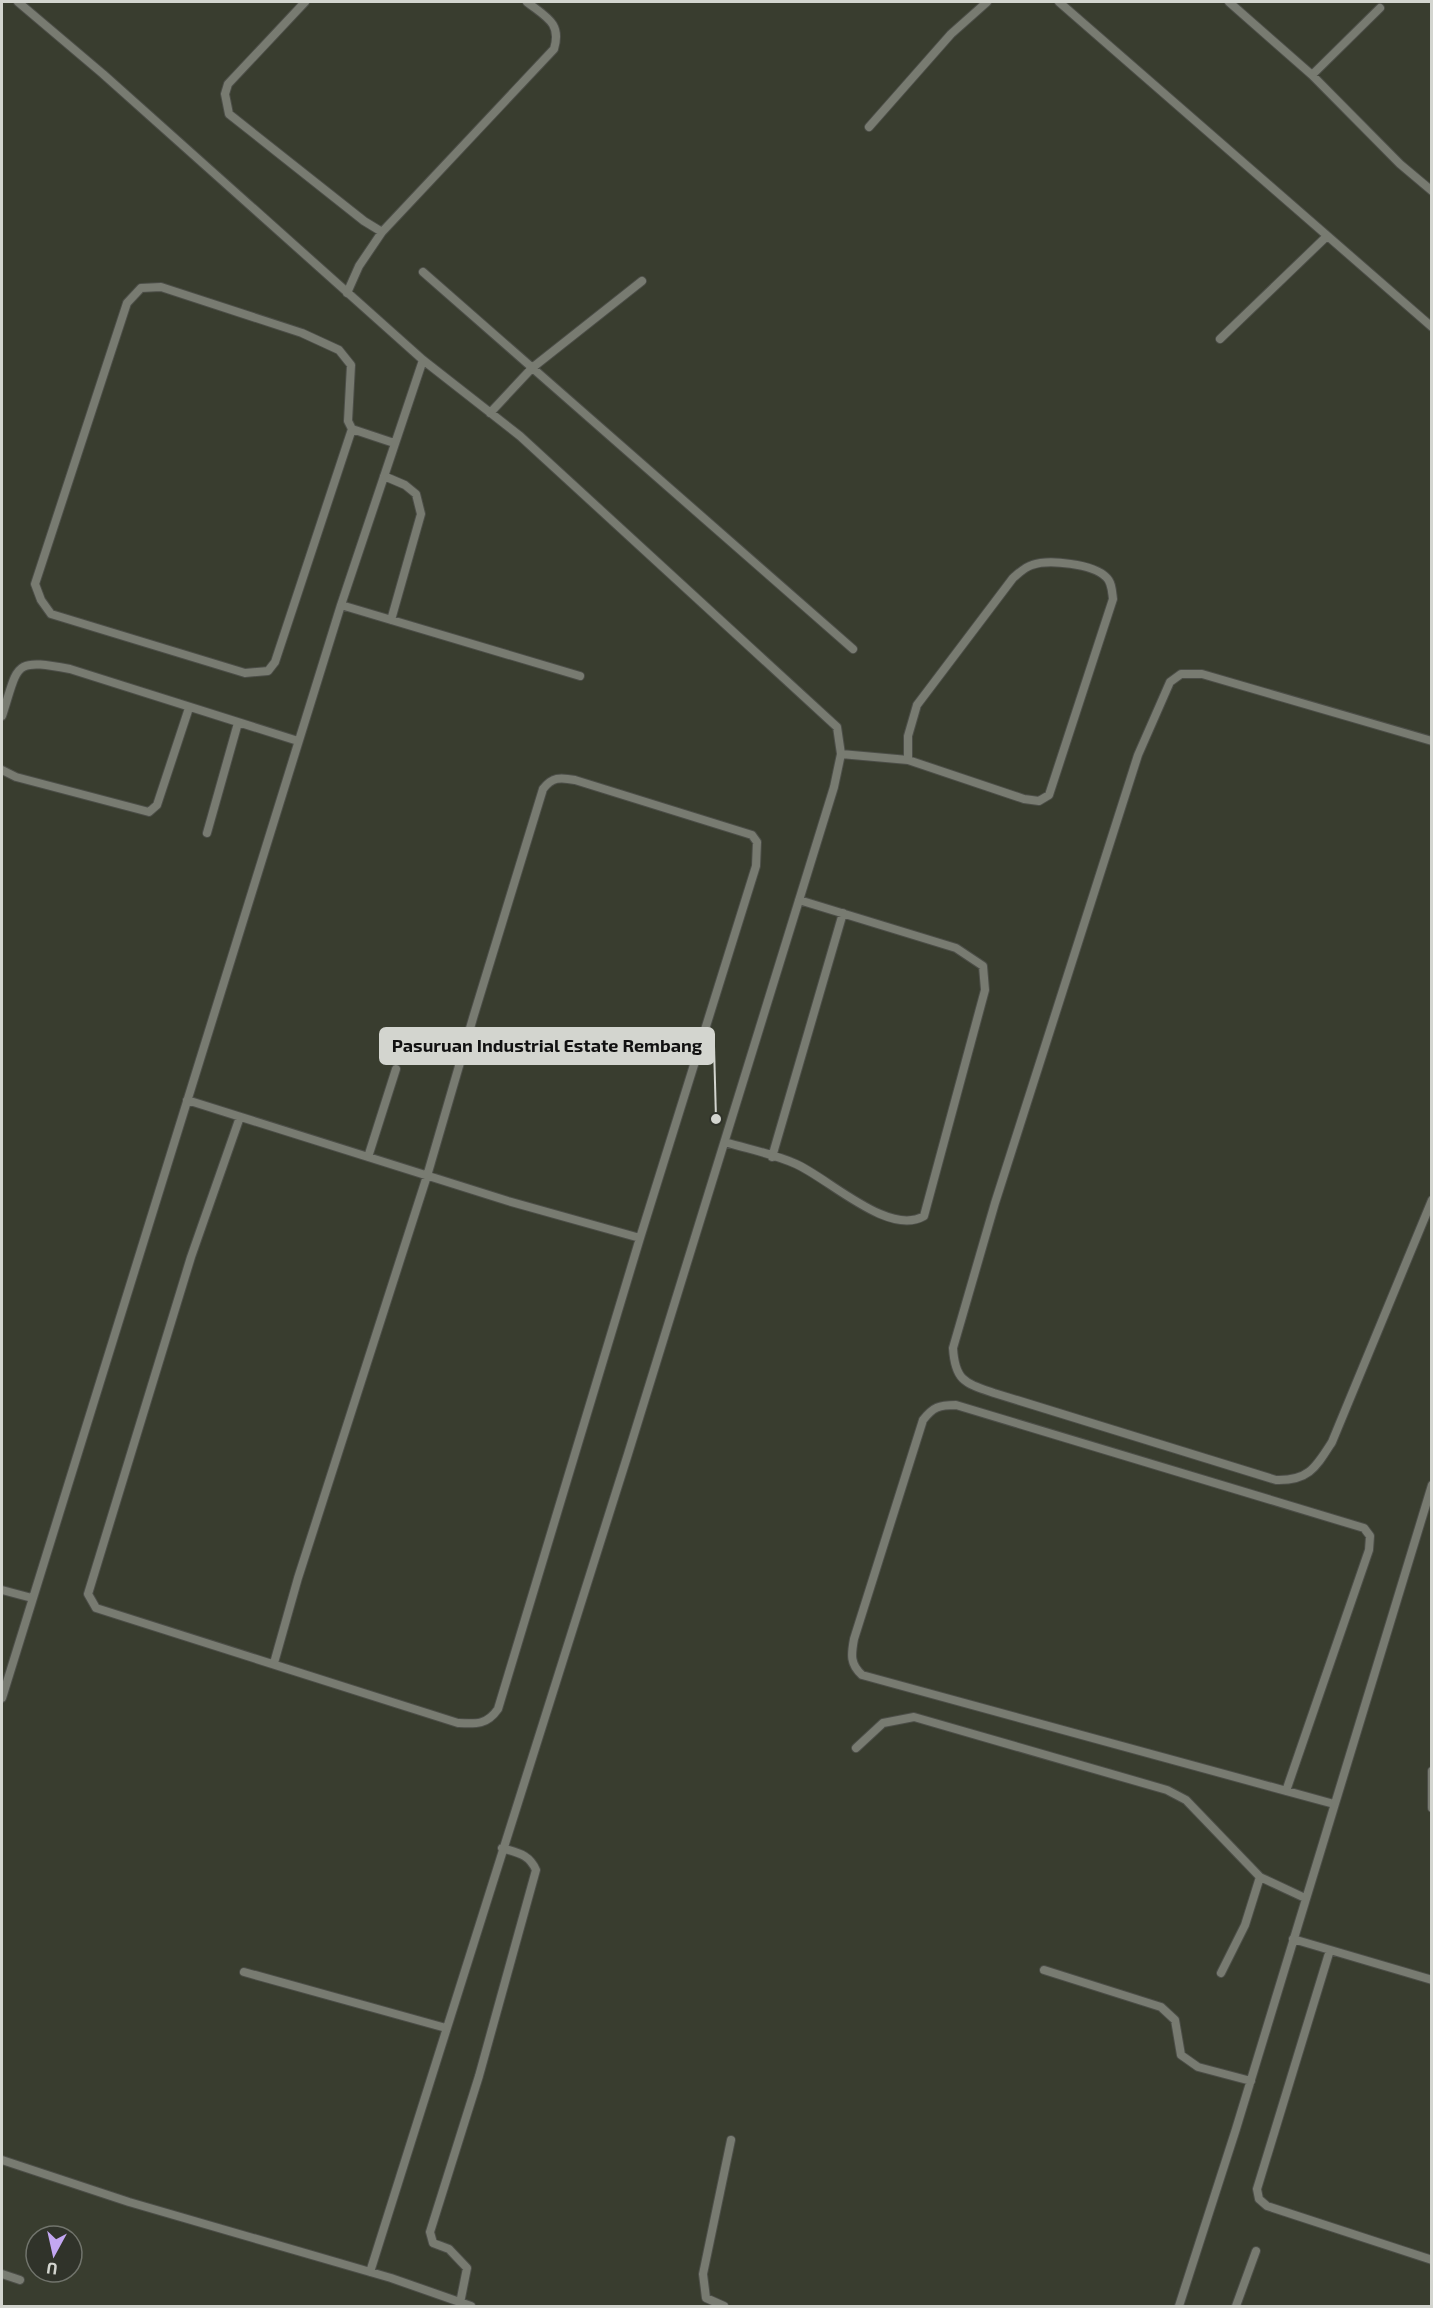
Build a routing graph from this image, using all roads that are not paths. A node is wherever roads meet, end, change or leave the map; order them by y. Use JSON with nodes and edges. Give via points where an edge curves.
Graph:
{"nodes":[{"id":1,"x":18,"y":2,"type":"edge"},
{"id":2,"x":305,"y":2,"type":"edge"},
{"id":3,"x":527,"y":2,"type":"edge"},
{"id":4,"x":987,"y":2,"type":"edge"},
{"id":5,"x":1059,"y":2,"type":"edge"},
{"id":6,"x":1229,"y":2,"type":"edge"},
{"id":7,"x":1380,"y":8,"type":"dead end"},
{"id":8,"x":1311,"y":75,"type":"junction"},
{"id":9,"x":869,"y":127,"type":"dead end"},
{"id":10,"x":1431,"y":191,"type":"edge"},
{"id":11,"x":382,"y":232,"type":"junction"},
{"id":12,"x":1326,"y":237,"type":"junction"},
{"id":13,"x":423,"y":272,"type":"dead end"},
{"id":14,"x":642,"y":281,"type":"dead end"},
{"id":15,"x":347,"y":293,"type":"junction"},
{"id":16,"x":1431,"y":327,"type":"edge"},
{"id":17,"x":1220,"y":339,"type":"dead end"},
{"id":18,"x":423,"y":360,"type":"junction"},
{"id":19,"x":532,"y":368,"type":"junction"},
{"id":20,"x":490,"y":413,"type":"junction"},
{"id":21,"x":352,"y":429,"type":"junction"},
{"id":22,"x":394,"y":443,"type":"junction"},
{"id":23,"x":384,"y":476,"type":"junction"},
{"id":24,"x":340,"y":605,"type":"junction"},
{"id":25,"x":391,"y":620,"type":"junction"},
{"id":26,"x":853,"y":649,"type":"dead end"},
{"id":27,"x":580,"y":676,"type":"dead end"},
{"id":28,"x":189,"y":708,"type":"junction"},
{"id":29,"x":2,"y":716,"type":"edge"},
{"id":30,"x":238,"y":723,"type":"junction"},
{"id":31,"x":298,"y":741,"type":"junction"},
{"id":32,"x":1431,"y":741,"type":"edge"},
{"id":33,"x":841,"y":754,"type":"junction"},
{"id":34,"x":909,"y":760,"type":"junction"},
{"id":35,"x":2,"y":770,"type":"edge"},
{"id":36,"x":207,"y":833,"type":"dead end"},
{"id":37,"x":800,"y":900,"type":"junction"},
{"id":38,"x":843,"y":913,"type":"junction"},
{"id":39,"x":396,"y":1069,"type":"dead end"},
{"id":40,"x":187,"y":1100,"type":"junction"},
{"id":41,"x":240,"y":1117,"type":"junction"},
{"id":42,"x":725,"y":1142,"type":"junction"},
{"id":43,"x":368,"y":1157,"type":"junction"},
{"id":44,"x":772,"y":1157,"type":"junction"},
{"id":45,"x":428,"y":1176,"type":"junction"},
{"id":46,"x":1431,"y":1200,"type":"edge"},
{"id":47,"x":640,"y":1238,"type":"junction"},
{"id":48,"x":1431,"y":1485,"type":"edge"},
{"id":49,"x":2,"y":1590,"type":"edge"},
{"id":50,"x":32,"y":1599,"type":"junction"},
{"id":51,"x":274,"y":1663,"type":"junction"},
{"id":52,"x":2,"y":1698,"type":"edge"},
{"id":53,"x":856,"y":1748,"type":"dead end"},
{"id":54,"x":1431,"y":1771,"type":"edge"},
{"id":55,"x":1286,"y":1791,"type":"junction"},
{"id":56,"x":1334,"y":1804,"type":"junction"},
{"id":57,"x":1431,"y":1808,"type":"edge"},
{"id":58,"x":502,"y":1848,"type":"junction"},
{"id":59,"x":1260,"y":1877,"type":"junction"},
{"id":60,"x":1305,"y":1898,"type":"junction"},
{"id":61,"x":1293,"y":1939,"type":"junction"},
{"id":62,"x":1330,"y":1950,"type":"junction"},
{"id":63,"x":1044,"y":1970,"type":"dead end"},
{"id":64,"x":243,"y":1972,"type":"dead end"},
{"id":65,"x":1221,"y":1973,"type":"dead end"},
{"id":66,"x":1431,"y":1980,"type":"edge"},
{"id":67,"x":446,"y":2028,"type":"junction"},
{"id":68,"x":1251,"y":2081,"type":"junction"},
{"id":69,"x":731,"y":2140,"type":"dead end"},
{"id":70,"x":2,"y":2160,"type":"edge"},
{"id":71,"x":1256,"y":2251,"type":"dead end"},
{"id":72,"x":1431,"y":2260,"type":"edge"},
{"id":73,"x":370,"y":2272,"type":"junction"},
{"id":74,"x":2,"y":2274,"type":"edge"},
{"id":75,"x":20,"y":2280,"type":"dead end"},
{"id":76,"x":460,"y":2303,"type":"junction"},
{"id":77,"x":471,"y":2307,"type":"edge"},
{"id":78,"x":724,"y":2307,"type":"edge"},
{"id":79,"x":1179,"y":2307,"type":"edge"},
{"id":80,"x":1236,"y":2307,"type":"edge"}],
"edges":[{"from":1,"to":15,"type":"lane"},
{"from":2,"to":11,"type":"lane","via":[[228,84],[225,104],[229,114]]},
{"from":3,"to":11,"type":"lane","via":[[557,30],[554,49]]},
{"from":4,"to":9,"type":"lane","via":[[951,34]]},
{"from":5,"to":12,"type":"lane"},
{"from":6,"to":8,"type":"lane"},
{"from":7,"to":8,"type":"lane"},
{"from":8,"to":10,"type":"lane"},
{"from":11,"to":15,"type":"lane","via":[[359,266]]},
{"from":12,"to":16,"type":"lane"},
{"from":12,"to":17,"type":"lane"},
{"from":13,"to":19,"type":"lane"},
{"from":14,"to":19,"type":"lane"},
{"from":15,"to":18,"type":"lane"},
{"from":18,"to":20,"type":"lane"},
{"from":18,"to":22,"type":"lane"},
{"from":19,"to":20,"type":"lane"},
{"from":19,"to":26,"type":"lane"},
{"from":20,"to":33,"type":"lane","via":[[520,436],[837,727]]},
{"from":21,"to":21,"type":"lane","via":[[348,422],[351,365],[339,350],[302,333],[161,287],[141,288],[127,303],[35,584],[41,600],[51,614],[245,673],[268,671],[275,662]]},
{"from":21,"to":22,"type":"lane"},
{"from":22,"to":23,"type":"lane"},
{"from":23,"to":24,"type":"lane"},
{"from":23,"to":25,"type":"lane","via":[[416,494],[421,514]]},
{"from":24,"to":25,"type":"lane"},
{"from":24,"to":31,"type":"lane"},
{"from":25,"to":27,"type":"lane"},
{"from":28,"to":29,"type":"lane","via":[[70,669],[33,662],[22,666],[15,677]]},
{"from":28,"to":30,"type":"lane"},
{"from":28,"to":35,"type":"lane","via":[[157,805],[149,812]]},
{"from":30,"to":31,"type":"lane"},
{"from":30,"to":36,"type":"lane"},
{"from":31,"to":40,"type":"lane"},
{"from":32,"to":46,"type":"lane","via":[[1202,674],[1181,674],[1170,682],[1138,755],[995,1203],[953,1348],[954,1367],[959,1377],[971,1385],[994,1393],[1276,1479],[1295,1480],[1318,1463],[1332,1442]]},
{"from":33,"to":34,"type":"lane"},
{"from":33,"to":37,"type":"lane"},
{"from":34,"to":34,"type":"lane","via":[[1024,799],[1039,801],[1049,795],[1113,599],[1106,576],[1087,567],[1049,561],[1031,565],[1012,578],[917,705],[908,736]]},
{"from":37,"to":38,"type":"lane"},
{"from":37,"to":42,"type":"lane"},
{"from":38,"to":44,"type":"lane"},
{"from":38,"to":44,"type":"lane","via":[[956,948],[983,966],[985,990],[924,1216],[916,1221],[889,1218],[795,1164]]},
{"from":39,"to":43,"type":"lane"},
{"from":40,"to":41,"type":"lane"},
{"from":40,"to":50,"type":"lane"},
{"from":41,"to":43,"type":"lane"},
{"from":41,"to":51,"type":"lane","via":[[190,1257],[88,1594],[96,1608]]},
{"from":42,"to":44,"type":"lane"},
{"from":42,"to":58,"type":"lane"},
{"from":43,"to":45,"type":"lane"},
{"from":45,"to":47,"type":"lane"},
{"from":45,"to":47,"type":"lane","via":[[543,789],[550,780],[575,780],[752,835],[757,842],[756,866]]},
{"from":45,"to":51,"type":"lane"},
{"from":47,"to":51,"type":"lane","via":[[498,1709],[490,1721],[458,1723]]},
{"from":48,"to":56,"type":"lane"},
{"from":49,"to":50,"type":"lane"},
{"from":50,"to":52,"type":"lane"},
{"from":53,"to":59,"type":"lane","via":[[883,1723],[914,1717],[1167,1790],[1186,1800]]},
{"from":54,"to":57,"type":"lane"},
{"from":55,"to":55,"type":"lane","via":[[862,1675],[853,1667],[854,1639],[922,1420],[931,1409],[956,1405],[1364,1528],[1370,1536],[1369,1550]]},
{"from":55,"to":56,"type":"lane"},
{"from":56,"to":60,"type":"lane"},
{"from":58,"to":67,"type":"lane"},
{"from":58,"to":76,"type":"lane","via":[[522,1854],[536,1870],[479,2076],[430,2232],[434,2243],[449,2249],[467,2268]]},
{"from":59,"to":60,"type":"lane"},
{"from":59,"to":65,"type":"lane","via":[[1245,1925]]},
{"from":60,"to":61,"type":"lane"},
{"from":61,"to":62,"type":"lane"},
{"from":61,"to":68,"type":"lane"},
{"from":62,"to":66,"type":"lane"},
{"from":62,"to":72,"type":"lane","via":[[1257,2189],[1259,2199],[1267,2206]]},
{"from":63,"to":68,"type":"lane","via":[[1161,2007],[1176,2020],[1181,2055],[1198,2067]]},
{"from":64,"to":67,"type":"lane"},
{"from":67,"to":73,"type":"lane"},
{"from":68,"to":79,"type":"lane"},
{"from":69,"to":78,"type":"lane","via":[[703,2274],[706,2298]]},
{"from":70,"to":73,"type":"lane","via":[[129,2202]]},
{"from":71,"to":80,"type":"lane"},
{"from":73,"to":76,"type":"lane"},
{"from":74,"to":75,"type":"lane"},
{"from":76,"to":77,"type":"lane"}]}
